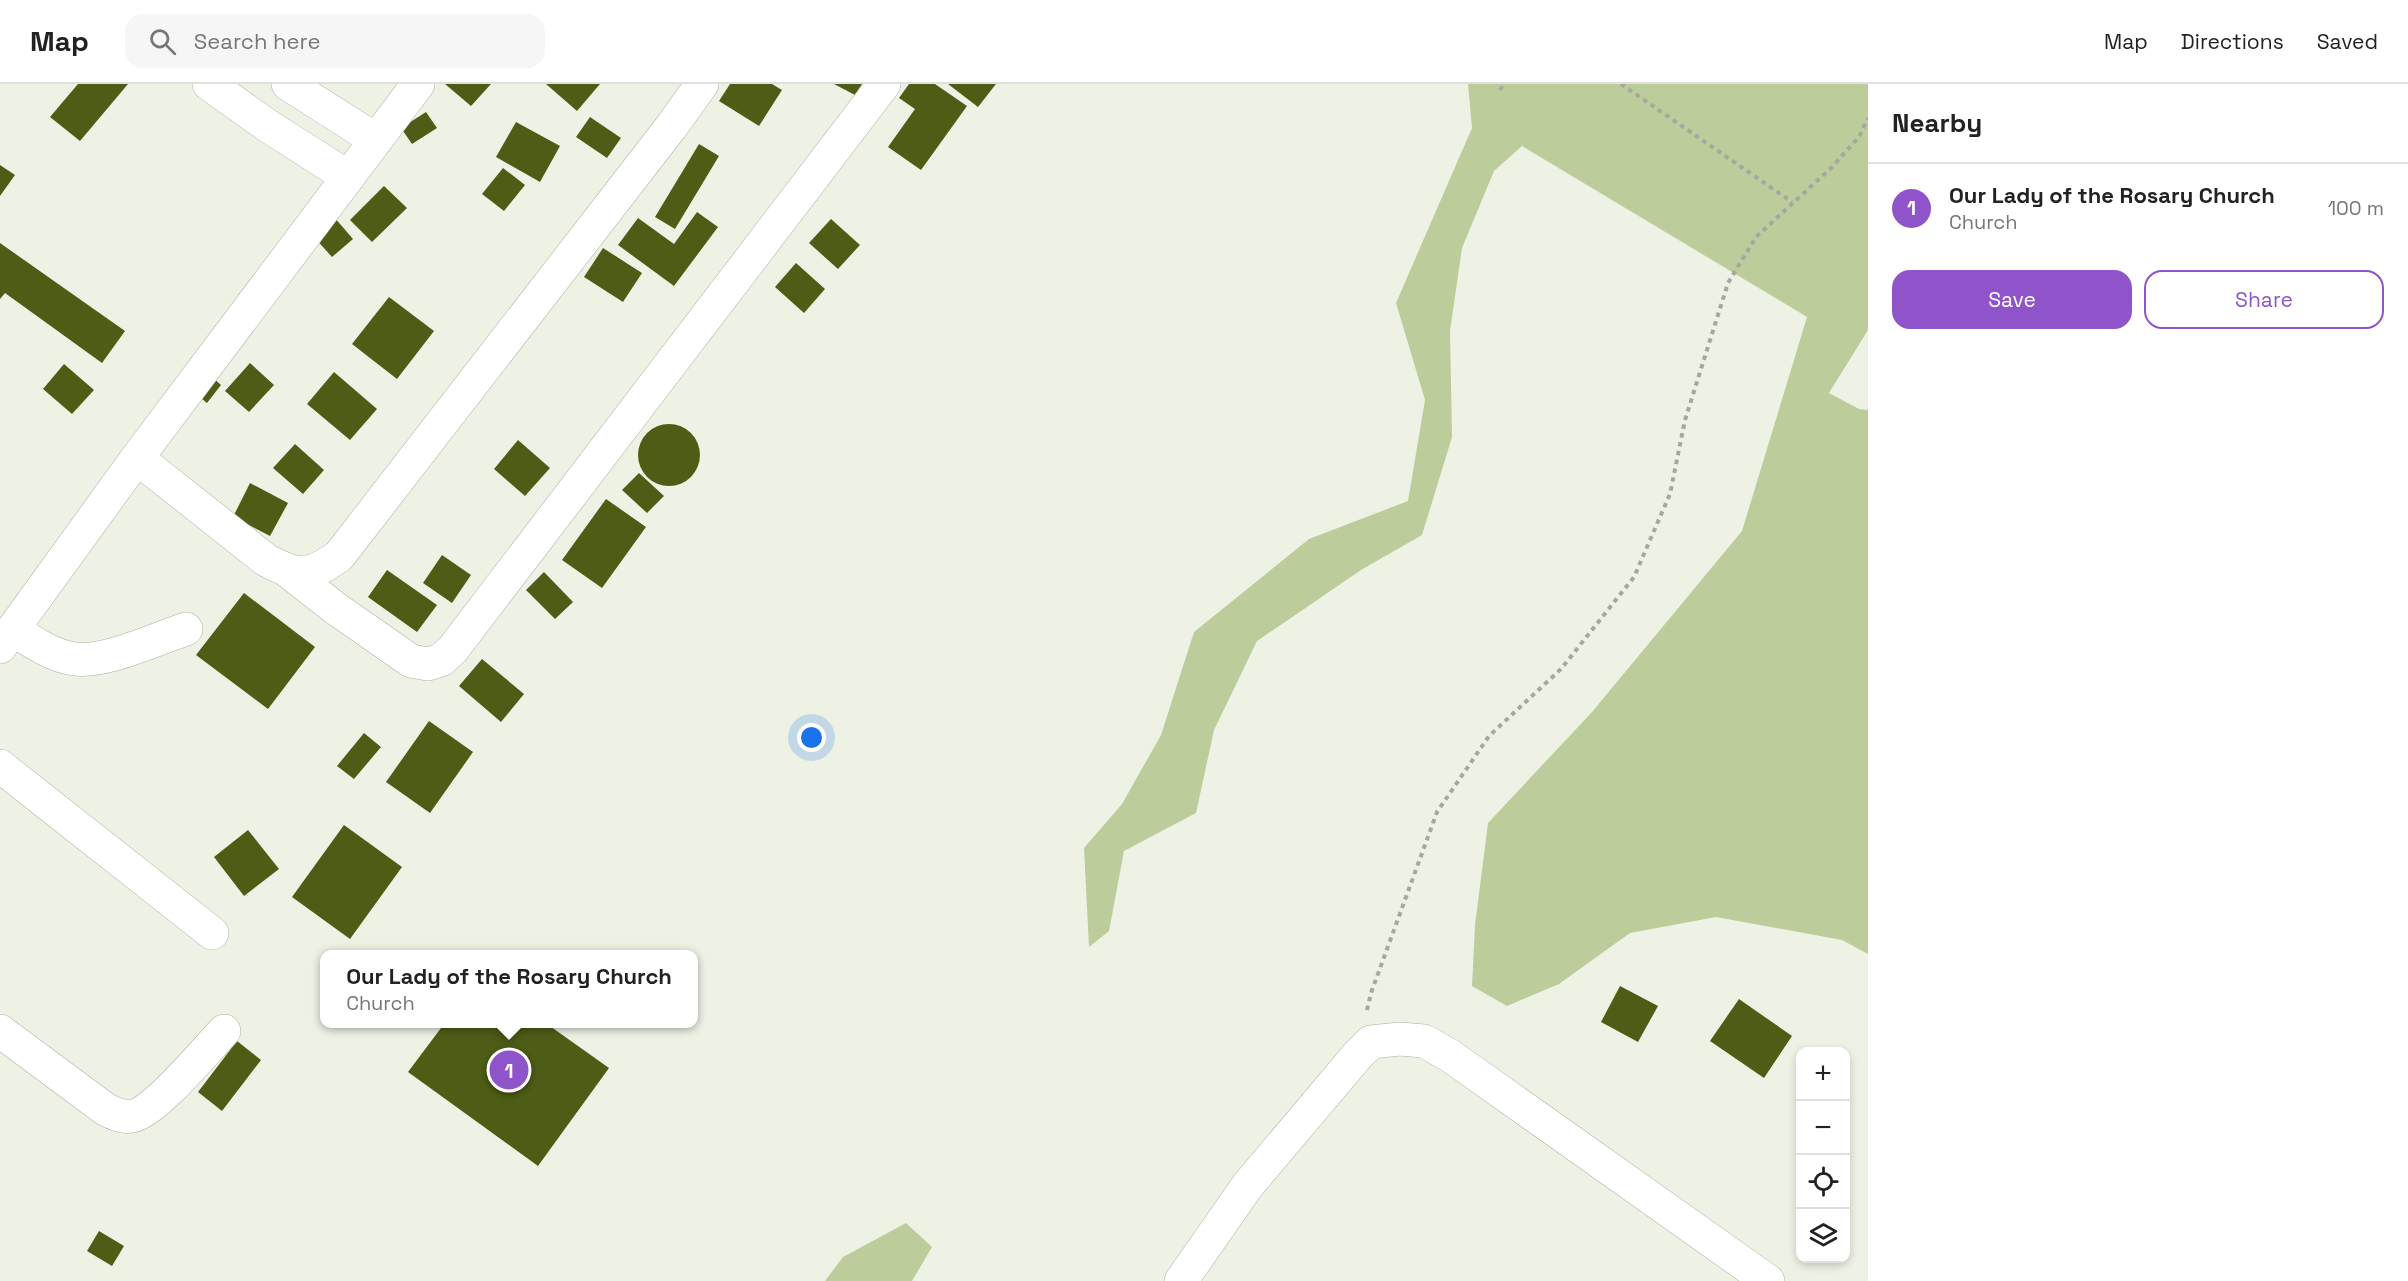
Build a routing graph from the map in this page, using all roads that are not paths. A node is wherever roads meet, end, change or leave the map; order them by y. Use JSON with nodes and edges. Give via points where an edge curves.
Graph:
{"nodes":[{"id":1,"x":209,"y":84,"type":"edge"},
{"id":2,"x":418,"y":84,"type":"edge"},
{"id":3,"x":702,"y":84,"type":"edge"},
{"id":4,"x":884,"y":84,"type":"edge"},
{"id":5,"x":291,"y":86,"type":"edge"},
{"id":6,"x":268,"y":126,"type":"junction"},
{"id":7,"x":376,"y":140,"type":"junction"},
{"id":8,"x":348,"y":177,"type":"junction"},
{"id":9,"x":137,"y":458,"type":"junction"},
{"id":10,"x":289,"y":572,"type":"junction"},
{"id":11,"x":186,"y":629,"type":"dead end"},
{"id":12,"x":7,"y":638,"type":"edge"},
{"id":13,"x":0,"y":766,"type":"edge"},
{"id":14,"x":212,"y":933,"type":"dead end"},
{"id":15,"x":0,"y":1031,"type":"edge"},
{"id":16,"x":224,"y":1031,"type":"dead end"},
{"id":17,"x":1180,"y":1281,"type":"edge"},
{"id":18,"x":1768,"y":1281,"type":"edge"}],
"edges":[{"from":1,"to":6,"type":"street"},
{"from":2,"to":7,"type":"street"},
{"from":3,"to":10,"type":"street","via":[[339,556],[307,573]]},
{"from":4,"to":10,"type":"street","via":[[453,650],[441,660],[428,664],[411,661]]},
{"from":5,"to":6,"type":"street"},
{"from":5,"to":7,"type":"street"},
{"from":6,"to":8,"type":"street"},
{"from":7,"to":8,"type":"street"},
{"from":8,"to":9,"type":"street"},
{"from":9,"to":10,"type":"street","via":[[266,560]]},
{"from":9,"to":12,"type":"street"},
{"from":11,"to":12,"type":"street","via":[[90,659],[75,659]]},
{"from":13,"to":14,"type":"street"},
{"from":15,"to":16,"type":"street","via":[[105,1109],[130,1117],[152,1106]]},
{"from":17,"to":18,"type":"street","via":[[1248,1185],[1357,1056],[1371,1042],[1400,1039],[1424,1041],[1449,1055]]}]}
